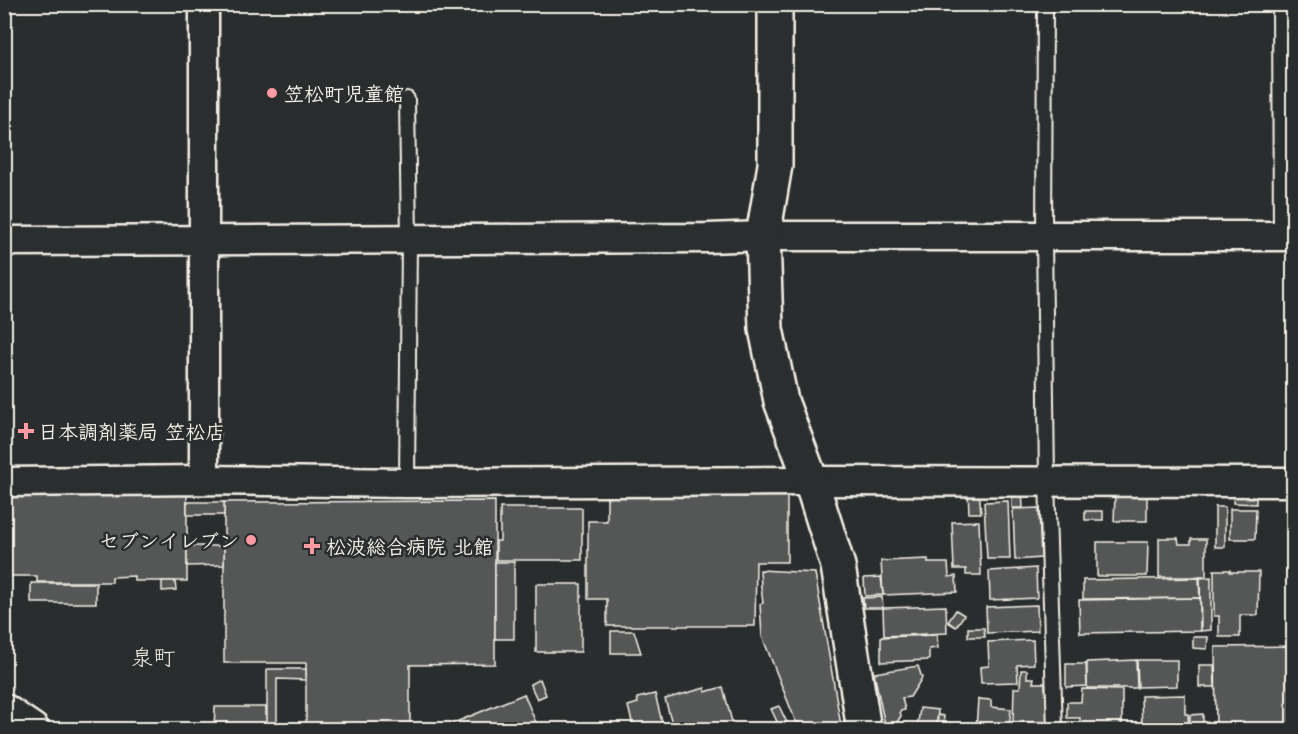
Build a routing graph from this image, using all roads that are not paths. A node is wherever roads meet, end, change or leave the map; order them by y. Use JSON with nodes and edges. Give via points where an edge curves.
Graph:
{"nodes":[{"id":1,"x":204,"y":4,"type":"edge"},
{"id":2,"x":775,"y":4,"type":"edge"},
{"id":3,"x":1045,"y":4,"type":"edge"},
{"id":4,"x":1280,"y":4,"type":"edge"},
{"id":5,"x":407,"y":99,"type":"dead end"},
{"id":6,"x":763,"y":236,"type":"junction"},
{"id":7,"x":1044,"y":236,"type":"junction"},
{"id":8,"x":1287,"y":236,"type":"edge"},
{"id":9,"x":409,"y":240,"type":"junction"},
{"id":10,"x":4,"y":241,"type":"edge"},
{"id":11,"x":205,"y":241,"type":"junction"},
{"id":12,"x":204,"y":480,"type":"junction"},
{"id":13,"x":811,"y":481,"type":"junction"},
{"id":14,"x":1047,"y":481,"type":"junction"},
{"id":15,"x":4,"y":482,"type":"edge"},
{"id":16,"x":1293,"y":482,"type":"edge"},
{"id":17,"x":407,"y":483,"type":"junction"},
{"id":18,"x":4,"y":711,"type":"edge"},
{"id":19,"x":32,"y":729,"type":"edge"},
{"id":20,"x":864,"y":729,"type":"edge"},
{"id":21,"x":1055,"y":729,"type":"edge"}],
"edges":[{"from":1,"to":11,"type":"street"},
{"from":2,"to":6,"type":"street","via":[[775,165]]},
{"from":3,"to":7,"type":"lane"},
{"from":4,"to":8,"type":"lane"},
{"from":5,"to":9,"type":"lane"},
{"from":6,"to":7,"type":"street"},
{"from":6,"to":9,"type":"street"},
{"from":6,"to":13,"type":"street","via":[[766,329],[781,401]]},
{"from":7,"to":8,"type":"street"},
{"from":7,"to":14,"type":"lane"},
{"from":9,"to":11,"type":"street"},
{"from":9,"to":17,"type":"lane"},
{"from":10,"to":11,"type":"street"},
{"from":11,"to":12,"type":"street"},
{"from":12,"to":15,"type":"street"},
{"from":12,"to":17,"type":"street"},
{"from":13,"to":14,"type":"street"},
{"from":13,"to":17,"type":"street"},
{"from":13,"to":20,"type":"street","via":[[838,566]]},
{"from":14,"to":16,"type":"street"},
{"from":14,"to":21,"type":"lane"},
{"from":18,"to":19,"type":"street"}]}
